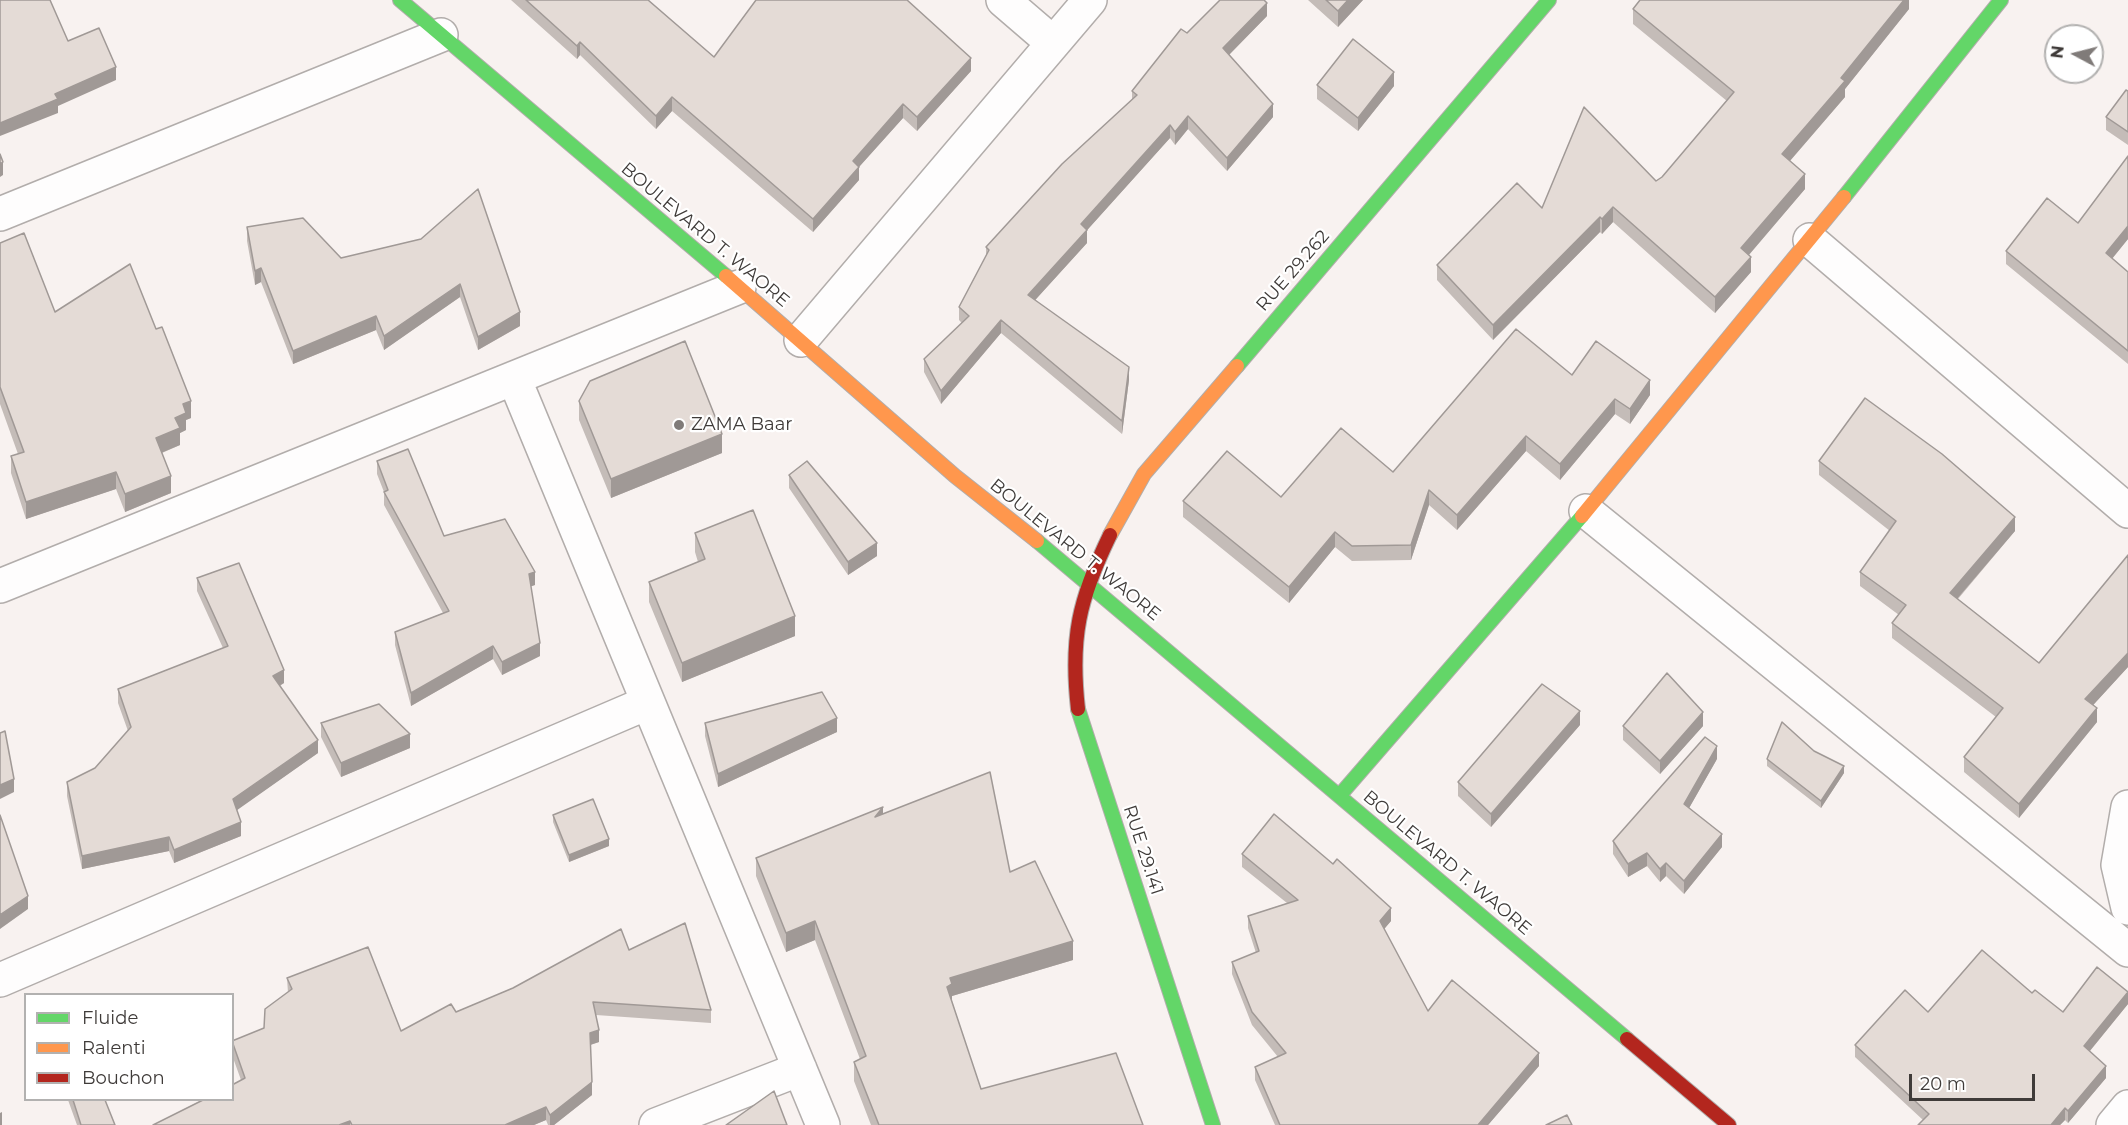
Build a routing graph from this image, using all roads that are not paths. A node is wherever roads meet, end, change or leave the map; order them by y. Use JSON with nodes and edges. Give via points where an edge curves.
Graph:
{"nodes":[{"id":1,"x":400,"y":0,"type":"edge"},
{"id":2,"x":1003,"y":0,"type":"edge"},
{"id":3,"x":1090,"y":0,"type":"edge"},
{"id":4,"x":1550,"y":0,"type":"edge"},
{"id":5,"x":2001,"y":0,"type":"edge"},
{"id":6,"x":441,"y":35,"type":"junction"},
{"id":7,"x":1053,"y":43,"type":"junction"},
{"id":8,"x":0,"y":214,"type":"edge"},
{"id":9,"x":1810,"y":240,"type":"junction"},
{"id":10,"x":739,"y":287,"type":"junction"},
{"id":11,"x":801,"y":340,"type":"junction"},
{"id":12,"x":514,"y":378,"type":"junction"},
{"id":13,"x":1586,"y":511,"type":"junction"},
{"id":14,"x":2128,"y":511,"type":"edge"},
{"id":15,"x":1088,"y":582,"type":"junction"},
{"id":16,"x":0,"y":586,"type":"edge"},
{"id":17,"x":647,"y":703,"type":"junction"},
{"id":18,"x":1340,"y":795,"type":"junction"},
{"id":19,"x":2128,"y":807,"type":"edge"},
{"id":20,"x":2128,"y":908,"type":"edge"},
{"id":21,"x":2128,"y":950,"type":"edge"},
{"id":22,"x":0,"y":980,"type":"edge"},
{"id":23,"x":800,"y":1069,"type":"junction"},
{"id":24,"x":2128,"y":1107,"type":"edge"},
{"id":25,"x":656,"y":1125,"type":"edge"},
{"id":26,"x":823,"y":1125,"type":"edge"},
{"id":27,"x":1213,"y":1125,"type":"edge"},
{"id":28,"x":1730,"y":1125,"type":"edge"},
{"id":29,"x":2113,"y":1125,"type":"edge"}],
"edges":[{"from":1,"to":6,"type":"street","name":"BOULEVARD T. WAORE"},
{"from":2,"to":7,"type":"street"},
{"from":3,"to":7,"type":"street"},
{"from":4,"to":15,"type":"street","name":"RUE 29.262","via":[[1144,474],[1111,529]]},
{"from":5,"to":9,"type":"street"},
{"from":6,"to":8,"type":"street"},
{"from":6,"to":10,"type":"street","name":"BOULEVARD T. WAORE"},
{"from":7,"to":11,"type":"street"},
{"from":9,"to":13,"type":"street"},
{"from":9,"to":14,"type":"street"},
{"from":10,"to":11,"type":"street","name":"BOULEVARD T. WAORE"},
{"from":10,"to":12,"type":"street"},
{"from":11,"to":15,"type":"street","name":"BOULEVARD T. WAORE","via":[[956,476]]},
{"from":12,"to":16,"type":"street"},
{"from":12,"to":17,"type":"street"},
{"from":13,"to":18,"type":"street"},
{"from":13,"to":21,"type":"street"},
{"from":15,"to":18,"type":"street","name":"BOULEVARD T. WAORE"},
{"from":15,"to":27,"type":"street","name":"RUE 29.141","via":[[1074,649],[1078,708]]},
{"from":17,"to":22,"type":"street"},
{"from":17,"to":23,"type":"street"},
{"from":18,"to":28,"type":"street","name":"BOULEVARD T. WAORE"},
{"from":19,"to":20,"type":"street","via":[[2118,865]]},
{"from":23,"to":25,"type":"street"},
{"from":23,"to":26,"type":"street"},
{"from":24,"to":29,"type":"street"}]}
